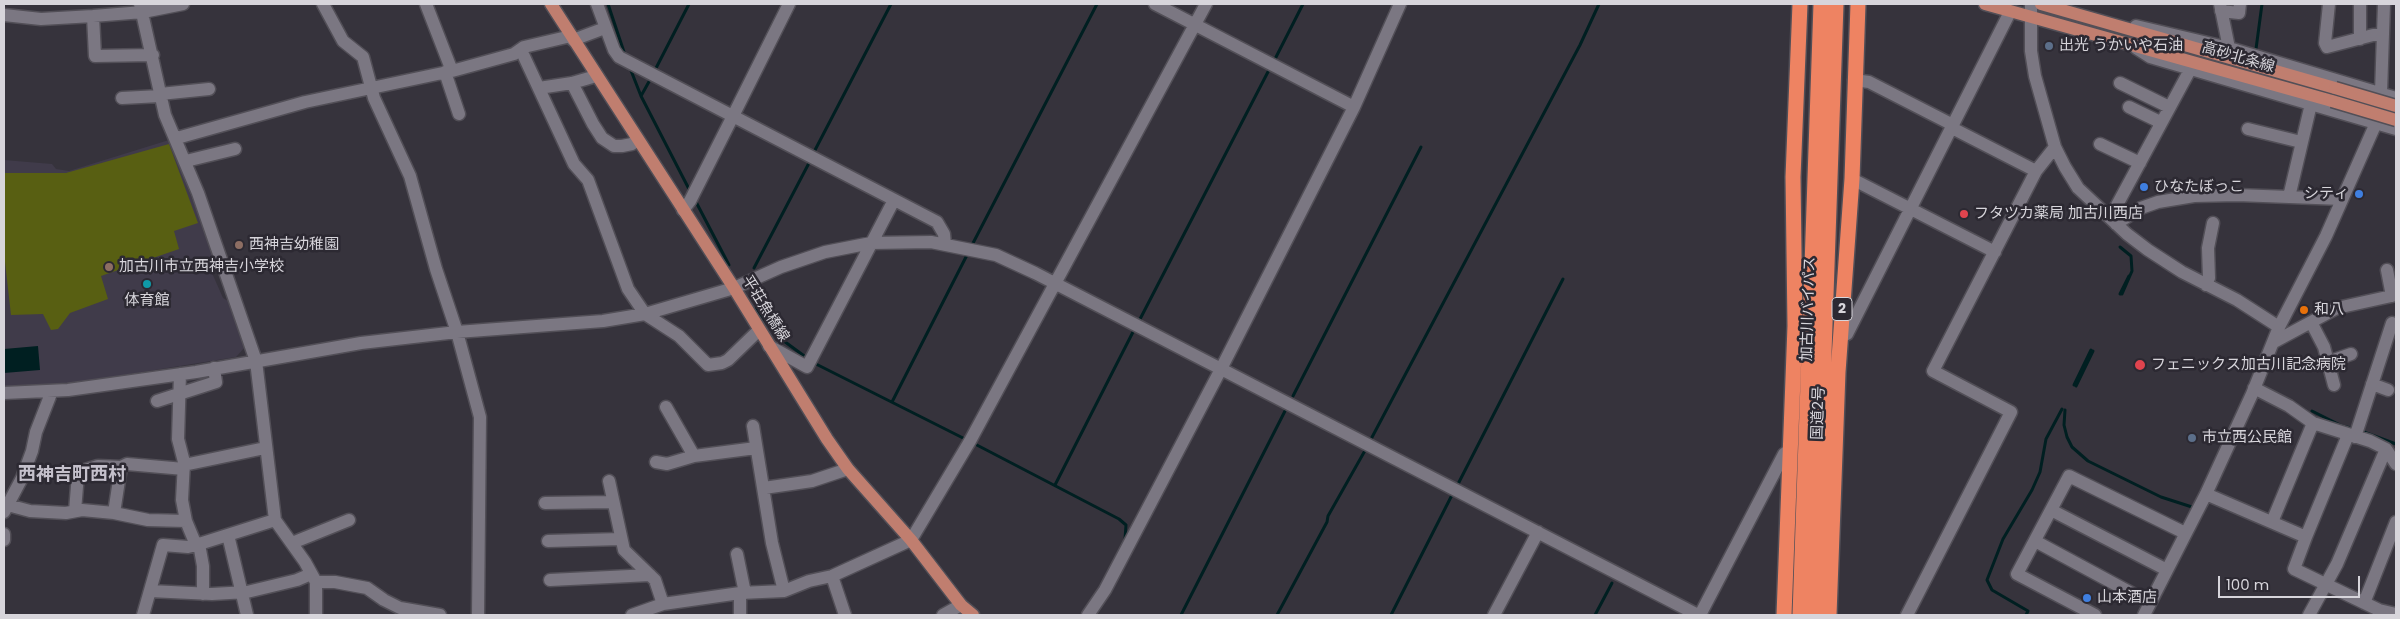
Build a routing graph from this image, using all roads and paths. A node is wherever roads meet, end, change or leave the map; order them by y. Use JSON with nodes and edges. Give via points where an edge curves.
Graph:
{"nodes":[{"id":1,"x":183,"y":4,"type":"edge"},
{"id":2,"x":323,"y":4,"type":"edge"},
{"id":3,"x":426,"y":4,"type":"edge"},
{"id":4,"x":551,"y":4,"type":"edge"},
{"id":5,"x":596,"y":4,"type":"edge"},
{"id":6,"x":788,"y":4,"type":"edge"},
{"id":7,"x":1155,"y":4,"type":"edge"},
{"id":8,"x":1206,"y":4,"type":"edge"},
{"id":9,"x":1400,"y":4,"type":"edge"},
{"id":10,"x":1800,"y":4,"type":"edge"},
{"id":11,"x":1806,"y":4,"type":"edge"},
{"id":12,"x":1822,"y":4,"type":"edge"},
{"id":13,"x":1836,"y":4,"type":"edge"},
{"id":14,"x":1849,"y":4,"type":"edge"},
{"id":15,"x":1858,"y":4,"type":"edge"},
{"id":16,"x":1985,"y":4,"type":"edge"},
{"id":17,"x":2042,"y":4,"type":"edge"},
{"id":18,"x":2240,"y":4,"type":"edge"},
{"id":19,"x":2329,"y":4,"type":"edge"},
{"id":20,"x":2360,"y":4,"type":"edge"},
{"id":21,"x":2384,"y":4,"type":"edge"},
{"id":22,"x":167,"y":6,"type":"edge"},
{"id":23,"x":2220,"y":7,"type":"edge"},
{"id":24,"x":142,"y":8,"type":"edge"},
{"id":25,"x":2031,"y":10,"type":"edge"},
{"id":26,"x":2010,"y":12,"type":"junction"},
{"id":27,"x":4,"y":15,"type":"edge"},
{"id":28,"x":93,"y":16,"type":"junction"},
{"id":29,"x":2108,"y":21,"type":"junction"},
{"id":30,"x":1195,"y":24,"type":"junction"},
{"id":31,"x":605,"y":28,"type":"junction"},
{"id":32,"x":2383,"y":35,"type":"junction"},
{"id":33,"x":572,"y":38,"type":"junction"},
{"id":34,"x":2360,"y":39,"type":"junction"},
{"id":35,"x":2127,"y":44,"type":"junction"},
{"id":36,"x":2229,"y":48,"type":"junction"},
{"id":37,"x":521,"y":50,"type":"junction"},
{"id":38,"x":152,"y":55,"type":"junction"},
{"id":39,"x":2191,"y":68,"type":"junction"},
{"id":40,"x":449,"y":72,"type":"junction"},
{"id":41,"x":596,"y":76,"type":"junction"},
{"id":42,"x":1854,"y":80,"type":"junction"},
{"id":43,"x":572,"y":83,"type":"junction"},
{"id":44,"x":2120,"y":83,"type":"dead end"},
{"id":45,"x":373,"y":88,"type":"junction"},
{"id":46,"x":539,"y":88,"type":"junction"},
{"id":47,"x":209,"y":89,"type":"dead end"},
{"id":48,"x":2381,"y":93,"type":"junction"},
{"id":49,"x":160,"y":95,"type":"junction"},
{"id":50,"x":122,"y":98,"type":"dead end"},
{"id":51,"x":2396,"y":98,"type":"edge"},
{"id":52,"x":2311,"y":104,"type":"junction"},
{"id":53,"x":2396,"y":106,"type":"edge"},
{"id":54,"x":1354,"y":107,"type":"junction"},
{"id":55,"x":2129,"y":107,"type":"dead end"},
{"id":56,"x":2169,"y":107,"type":"junction"},
{"id":57,"x":459,"y":114,"type":"dead end"},
{"id":58,"x":733,"y":116,"type":"junction"},
{"id":59,"x":2396,"y":120,"type":"edge"},
{"id":60,"x":2160,"y":122,"type":"junction"},
{"id":61,"x":2376,"y":123,"type":"junction"},
{"id":62,"x":1952,"y":126,"type":"junction"},
{"id":63,"x":2248,"y":129,"type":"dead end"},
{"id":64,"x":2396,"y":129,"type":"edge"},
{"id":65,"x":177,"y":138,"type":"junction"},
{"id":66,"x":637,"y":139,"type":"junction"},
{"id":67,"x":2301,"y":142,"type":"junction"},
{"id":68,"x":2100,"y":144,"type":"dead end"},
{"id":69,"x":2055,"y":147,"type":"junction"},
{"id":70,"x":235,"y":148,"type":"dead end"},
{"id":71,"x":186,"y":162,"type":"junction"},
{"id":72,"x":2140,"y":162,"type":"junction"},
{"id":73,"x":2039,"y":166,"type":"junction"},
{"id":74,"x":1852,"y":180,"type":"junction"},
{"id":75,"x":2289,"y":197,"type":"junction"},
{"id":76,"x":2342,"y":199,"type":"junction"},
{"id":77,"x":689,"y":200,"type":"junction"},
{"id":78,"x":894,"y":200,"type":"junction"},
{"id":79,"x":1911,"y":210,"type":"junction"},
{"id":80,"x":2113,"y":221,"type":"junction"},
{"id":81,"x":2213,"y":223,"type":"dead end"},
{"id":82,"x":871,"y":243,"type":"junction"},
{"id":83,"x":945,"y":244,"type":"junction"},
{"id":84,"x":1994,"y":252,"type":"junction"},
{"id":85,"x":2387,"y":270,"type":"dead end"},
{"id":86,"x":1056,"y":284,"type":"junction"},
{"id":87,"x":2206,"y":285,"type":"junction"},
{"id":88,"x":736,"y":288,"type":"junction"},
{"id":89,"x":2394,"y":296,"type":"edge"},
{"id":90,"x":1811,"y":300,"type":"junction"},
{"id":91,"x":1826,"y":306,"type":"junction"},
{"id":92,"x":645,"y":314,"type":"junction"},
{"id":93,"x":2310,"y":322,"type":"junction"},
{"id":94,"x":2392,"y":323,"type":"dead end"},
{"id":95,"x":2279,"y":326,"type":"junction"},
{"id":96,"x":759,"y":330,"type":"junction"},
{"id":97,"x":457,"y":332,"type":"junction"},
{"id":98,"x":1841,"y":337,"type":"junction"},
{"id":99,"x":2392,"y":339,"type":"edge"},
{"id":100,"x":2274,"y":342,"type":"junction"},
{"id":101,"x":769,"y":346,"type":"junction"},
{"id":102,"x":2351,"y":354,"type":"dead end"},
{"id":103,"x":256,"y":361,"type":"junction"},
{"id":104,"x":2328,"y":362,"type":"junction"},
{"id":105,"x":214,"y":368,"type":"junction"},
{"id":106,"x":1221,"y":369,"type":"junction"},
{"id":107,"x":180,"y":374,"type":"junction"},
{"id":108,"x":2372,"y":384,"type":"junction"},
{"id":109,"x":2334,"y":385,"type":"dead end"},
{"id":110,"x":2254,"y":388,"type":"junction"},
{"id":111,"x":2388,"y":390,"type":"dead end"},
{"id":112,"x":52,"y":391,"type":"junction"},
{"id":113,"x":4,"y":393,"type":"edge"},
{"id":114,"x":180,"y":395,"type":"junction"},
{"id":115,"x":156,"y":401,"type":"dead end"},
{"id":116,"x":666,"y":407,"type":"dead end"},
{"id":117,"x":2313,"y":423,"type":"junction"},
{"id":118,"x":753,"y":426,"type":"dead end"},
{"id":119,"x":2354,"y":433,"type":"junction"},
{"id":120,"x":265,"y":448,"type":"junction"},
{"id":121,"x":756,"y":448,"type":"junction"},
{"id":122,"x":1791,"y":449,"type":"junction"},
{"id":123,"x":2386,"y":449,"type":"junction"},
{"id":124,"x":694,"y":456,"type":"junction"},
{"id":125,"x":656,"y":462,"type":"dead end"},
{"id":126,"x":2396,"y":462,"type":"edge"},
{"id":127,"x":121,"y":467,"type":"junction"},
{"id":128,"x":184,"y":467,"type":"junction"},
{"id":129,"x":848,"y":469,"type":"junction"},
{"id":130,"x":610,"y":481,"type":"dead end"},
{"id":131,"x":764,"y":488,"type":"junction"},
{"id":132,"x":2206,"y":494,"type":"junction"},
{"id":133,"x":612,"y":502,"type":"junction"},
{"id":134,"x":545,"y":503,"type":"dead end"},
{"id":135,"x":5,"y":507,"type":"edge"},
{"id":136,"x":2051,"y":510,"type":"junction"},
{"id":137,"x":75,"y":511,"type":"junction"},
{"id":138,"x":114,"y":513,"type":"junction"},
{"id":139,"x":275,"y":520,"type":"junction"},
{"id":140,"x":349,"y":520,"type":"dead end"},
{"id":141,"x":186,"y":521,"type":"junction"},
{"id":142,"x":2272,"y":522,"type":"junction"},
{"id":143,"x":2396,"y":522,"type":"edge"},
{"id":144,"x":1538,"y":532,"type":"junction"},
{"id":145,"x":2185,"y":533,"type":"junction"},
{"id":146,"x":4,"y":534,"type":"edge"},
{"id":147,"x":228,"y":535,"type":"junction"},
{"id":148,"x":2306,"y":537,"type":"junction"},
{"id":149,"x":621,"y":539,"type":"junction"},
{"id":150,"x":4,"y":540,"type":"edge"},
{"id":151,"x":911,"y":540,"type":"junction"},
{"id":152,"x":548,"y":541,"type":"dead end"},
{"id":153,"x":2035,"y":541,"type":"junction"},
{"id":154,"x":292,"y":543,"type":"junction"},
{"id":155,"x":198,"y":545,"type":"junction"},
{"id":156,"x":737,"y":554,"type":"dead end"},
{"id":157,"x":2166,"y":570,"type":"junction"},
{"id":158,"x":650,"y":575,"type":"junction"},
{"id":159,"x":832,"y":576,"type":"junction"},
{"id":160,"x":313,"y":578,"type":"junction"},
{"id":161,"x":550,"y":580,"type":"dead end"},
{"id":162,"x":2325,"y":583,"type":"junction"},
{"id":163,"x":150,"y":591,"type":"junction"},
{"id":164,"x":784,"y":591,"type":"junction"},
{"id":165,"x":243,"y":592,"type":"junction"},
{"id":166,"x":743,"y":593,"type":"junction"},
{"id":167,"x":203,"y":594,"type":"junction"},
{"id":168,"x":2150,"y":603,"type":"junction"},
{"id":169,"x":2364,"y":603,"type":"junction"},
{"id":170,"x":663,"y":604,"type":"junction"},
{"id":171,"x":961,"y":604,"type":"junction"},
{"id":172,"x":648,"y":613,"type":"edge"},
{"id":173,"x":143,"y":615,"type":"edge"},
{"id":174,"x":247,"y":615,"type":"edge"},
{"id":175,"x":316,"y":615,"type":"edge"},
{"id":176,"x":440,"y":615,"type":"edge"},
{"id":177,"x":478,"y":615,"type":"edge"},
{"id":178,"x":632,"y":615,"type":"edge"},
{"id":179,"x":740,"y":615,"type":"edge"},
{"id":180,"x":845,"y":615,"type":"edge"},
{"id":181,"x":943,"y":615,"type":"edge"},
{"id":182,"x":973,"y":615,"type":"edge"},
{"id":183,"x":1088,"y":615,"type":"edge"},
{"id":184,"x":1494,"y":615,"type":"edge"},
{"id":185,"x":1699,"y":615,"type":"edge"},
{"id":186,"x":1784,"y":615,"type":"edge"},
{"id":187,"x":1800,"y":615,"type":"edge"},
{"id":188,"x":1814,"y":615,"type":"edge"},
{"id":189,"x":1829,"y":615,"type":"edge"},
{"id":190,"x":1907,"y":615,"type":"edge"},
{"id":191,"x":2095,"y":615,"type":"edge"},
{"id":192,"x":2144,"y":615,"type":"edge"},
{"id":193,"x":2309,"y":615,"type":"edge"},
{"id":194,"x":2394,"y":615,"type":"edge"}],
"edges":[{"from":1,"to":22,"type":"street"},
{"from":2,"to":45,"type":"street","via":[[343,41],[363,57]]},
{"from":3,"to":40,"type":"street"},
{"from":4,"to":33,"type":"main road","name":"平荘魚橋線"},
{"from":5,"to":31,"type":"street"},
{"from":6,"to":58,"type":"street"},
{"from":7,"to":30,"type":"street"},
{"from":8,"to":30,"type":"street"},
{"from":9,"to":54,"type":"street"},
{"from":10,"to":122,"type":"highway","name":"国道2号","via":[[1793,177],[1795,326]]},
{"from":11,"to":90,"type":"highway","via":[[1802,189]]},
{"from":12,"to":90,"type":"highway","name":"加古川バイパス","number":"2"},
{"from":13,"to":91,"type":"highway","name":"加古川バイパス","number":"2"},
{"from":14,"to":91,"type":"highway","via":[[1845,177],[1835,280]]},
{"from":15,"to":42,"type":"highway","name":"国道2号","number":"2"},
{"from":16,"to":26,"type":"main road","name":"高砂北条線"},
{"from":17,"to":29,"type":"main road","name":"高砂北条線"},
{"from":18,"to":23,"type":"street","via":[[2239,13]]},
{"from":19,"to":34,"type":"street","via":[[2327,47]]},
{"from":20,"to":34,"type":"street"},
{"from":21,"to":32,"type":"street"},
{"from":22,"to":24,"type":"street"},
{"from":23,"to":36,"type":"street"},
{"from":24,"to":28,"type":"street"},
{"from":24,"to":38,"type":"street"},
{"from":25,"to":26,"type":"main road","name":"高砂北条線"},
{"from":25,"to":35,"type":"main road","name":"高砂北条線"},
{"from":25,"to":69,"type":"street","via":[[2032,64]]},
{"from":26,"to":62,"type":"street"},
{"from":27,"to":28,"type":"street","via":[[41,19]]},
{"from":28,"to":38,"type":"street","via":[[95,56]]},
{"from":29,"to":36,"type":"street"},
{"from":29,"to":53,"type":"main road","name":"高砂北条線","bridge":true},
{"from":30,"to":54,"type":"street"},
{"from":30,"to":86,"type":"street"},
{"from":31,"to":33,"type":"street"},
{"from":31,"to":58,"type":"street","via":[[616,55]]},
{"from":32,"to":34,"type":"street"},
{"from":32,"to":48,"type":"street"},
{"from":33,"to":37,"type":"street"},
{"from":33,"to":41,"type":"main road","name":"平荘魚橋線"},
{"from":35,"to":39,"type":"street","via":[[2150,57]]},
{"from":35,"to":59,"type":"main road","name":"高砂北条線","bridge":true},
{"from":36,"to":48,"type":"street"},
{"from":37,"to":40,"type":"street"},
{"from":37,"to":46,"type":"street"},
{"from":38,"to":49,"type":"street"},
{"from":39,"to":52,"type":"street"},
{"from":39,"to":56,"type":"street"},
{"from":40,"to":45,"type":"street"},
{"from":40,"to":57,"type":"street"},
{"from":41,"to":43,"type":"street"},
{"from":41,"to":66,"type":"main road","name":"平荘魚橋線"},
{"from":42,"to":62,"type":"street","via":[[1869,82]]},
{"from":42,"to":74,"type":"highway","name":"国道2号","number":"2"},
{"from":43,"to":46,"type":"street"},
{"from":43,"to":66,"type":"street","via":[[602,138],[614,146],[632,144]]},
{"from":44,"to":56,"type":"street"},
{"from":45,"to":65,"type":"street","via":[[305,102]]},
{"from":45,"to":97,"type":"street","via":[[410,176]]},
{"from":46,"to":92,"type":"street","via":[[574,164],[588,180],[628,289]]},
{"from":47,"to":49,"type":"street"},
{"from":48,"to":51,"type":"street"},
{"from":48,"to":61,"type":"street"},
{"from":49,"to":50,"type":"street"},
{"from":49,"to":65,"type":"street"},
{"from":52,"to":61,"type":"street"},
{"from":52,"to":67,"type":"street"},
{"from":54,"to":106,"type":"street"},
{"from":55,"to":60,"type":"street"},
{"from":56,"to":60,"type":"street"},
{"from":58,"to":77,"type":"street"},
{"from":58,"to":78,"type":"street"},
{"from":60,"to":72,"type":"street"},
{"from":61,"to":64,"type":"street"},
{"from":61,"to":76,"type":"street"},
{"from":62,"to":73,"type":"street"},
{"from":62,"to":79,"type":"street"},
{"from":63,"to":67,"type":"street"},
{"from":65,"to":71,"type":"street"},
{"from":66,"to":77,"type":"main road","name":"平荘魚橋線"},
{"from":67,"to":75,"type":"street"},
{"from":68,"to":72,"type":"street"},
{"from":69,"to":73,"type":"street"},
{"from":69,"to":80,"type":"street","via":[[2078,188]]},
{"from":70,"to":71,"type":"street"},
{"from":71,"to":103,"type":"street"},
{"from":72,"to":80,"type":"street"},
{"from":73,"to":84,"type":"street"},
{"from":74,"to":79,"type":"street"},
{"from":74,"to":98,"type":"highway","name":"国道2号","number":"2"},
{"from":75,"to":76,"type":"street"},
{"from":75,"to":80,"type":"street","via":[[2194,196],[2158,202]]},
{"from":76,"to":95,"type":"street"},
{"from":77,"to":88,"type":"main road","name":"平荘魚橋線"},
{"from":78,"to":82,"type":"street"},
{"from":78,"to":83,"type":"street","via":[[937,222]]},
{"from":79,"to":84,"type":"street"},
{"from":79,"to":98,"type":"street","via":[[1847,334]]},
{"from":80,"to":87,"type":"street","via":[[2165,262]]},
{"from":81,"to":87,"type":"street"},
{"from":82,"to":83,"type":"street"},
{"from":82,"to":88,"type":"street","via":[[825,252]]},
{"from":82,"to":101,"type":"street","via":[[810,362]]},
{"from":83,"to":86,"type":"street","via":[[1008,260]]},
{"from":84,"to":190,"type":"street","via":[[1933,371],[2011,412]]},
{"from":85,"to":89,"type":"street"},
{"from":86,"to":106,"type":"street"},
{"from":86,"to":151,"type":"street"},
{"from":87,"to":95,"type":"street"},
{"from":88,"to":92,"type":"street"},
{"from":88,"to":96,"type":"main road","name":"平荘魚橋線"},
{"from":89,"to":93,"type":"street","via":[[2348,305]]},
{"from":90,"to":187,"type":"highway","name":"加古川バイパス","number":"2"},
{"from":91,"to":188,"type":"highway","name":"加古川バイパス","number":"2"},
{"from":92,"to":96,"type":"street","via":[[679,336],[708,365],[728,360]]},
{"from":92,"to":97,"type":"street","via":[[602,321]]},
{"from":93,"to":100,"type":"street"},
{"from":93,"to":104,"type":"street","via":[[2324,347]]},
{"from":94,"to":99,"type":"street"},
{"from":95,"to":100,"type":"street"},
{"from":96,"to":101,"type":"main road","name":"平荘魚橋線"},
{"from":97,"to":103,"type":"street","via":[[360,343]]},
{"from":97,"to":177,"type":"street","via":[[480,417]]},
{"from":98,"to":189,"type":"highway","name":"国道2号","number":"2"},
{"from":99,"to":108,"type":"street"},
{"from":100,"to":110,"type":"street"},
{"from":101,"to":129,"type":"main road","name":"平荘魚橋線"},
{"from":102,"to":104,"type":"street"},
{"from":103,"to":105,"type":"street"},
{"from":103,"to":120,"type":"street"},
{"from":104,"to":109,"type":"street"},
{"from":105,"to":107,"type":"street"},
{"from":105,"to":114,"type":"street","via":[[216,382]]},
{"from":106,"to":144,"type":"street"},
{"from":106,"to":183,"type":"street","via":[[1105,590]]},
{"from":107,"to":112,"type":"street"},
{"from":107,"to":114,"type":"street"},
{"from":108,"to":111,"type":"street"},
{"from":108,"to":119,"type":"street"},
{"from":110,"to":117,"type":"street"},
{"from":110,"to":132,"type":"street"},
{"from":112,"to":113,"type":"street"},
{"from":112,"to":135,"type":"street","via":[[22,478]]},
{"from":114,"to":115,"type":"street"},
{"from":114,"to":128,"type":"street","via":[[178,439]]},
{"from":116,"to":124,"type":"street"},
{"from":117,"to":119,"type":"street"},
{"from":117,"to":142,"type":"street"},
{"from":118,"to":121,"type":"street"},
{"from":119,"to":123,"type":"street"},
{"from":119,"to":148,"type":"street"},
{"from":120,"to":128,"type":"street"},
{"from":120,"to":139,"type":"street"},
{"from":121,"to":124,"type":"street"},
{"from":121,"to":131,"type":"street"},
{"from":122,"to":185,"type":"street","via":[[1784,454]]},
{"from":122,"to":186,"type":"highway","name":"国道2号"},
{"from":123,"to":126,"type":"street"},
{"from":123,"to":162,"type":"street","via":[[2337,564]]},
{"from":124,"to":125,"type":"street","via":[[667,464]]},
{"from":127,"to":128,"type":"street","via":[[127,464]]},
{"from":127,"to":137,"type":"street","via":[[98,466],[79,472]]},
{"from":127,"to":138,"type":"street"},
{"from":128,"to":141,"type":"street","via":[[182,500]]},
{"from":129,"to":131,"type":"street","via":[[812,481]]},
{"from":129,"to":151,"type":"main road","name":"平荘魚橋線"},
{"from":130,"to":133,"type":"street"},
{"from":131,"to":164,"type":"street","via":[[772,543]]},
{"from":132,"to":142,"type":"street"},
{"from":132,"to":145,"type":"street"},
{"from":133,"to":134,"type":"street"},
{"from":133,"to":149,"type":"street"},
{"from":135,"to":137,"type":"street","via":[[30,511]]},
{"from":136,"to":145,"type":"street","via":[[2069,476]]},
{"from":136,"to":153,"type":"street"},
{"from":136,"to":157,"type":"street"},
{"from":137,"to":138,"type":"street"},
{"from":138,"to":141,"type":"street","via":[[148,520]]},
{"from":139,"to":147,"type":"street"},
{"from":139,"to":154,"type":"street"},
{"from":140,"to":154,"type":"street"},
{"from":141,"to":155,"type":"street"},
{"from":142,"to":148,"type":"street"},
{"from":143,"to":169,"type":"street"},
{"from":144,"to":184,"type":"street"},
{"from":144,"to":185,"type":"street"},
{"from":145,"to":157,"type":"street"},
{"from":146,"to":150,"type":"street"},
{"from":147,"to":155,"type":"street"},
{"from":147,"to":165,"type":"street"},
{"from":148,"to":162,"type":"street","via":[[2294,569]]},
{"from":149,"to":152,"type":"street"},
{"from":149,"to":158,"type":"street","via":[[627,554]]},
{"from":151,"to":159,"type":"street"},
{"from":151,"to":171,"type":"main road","name":"平荘魚橋線"},
{"from":153,"to":168,"type":"street"},
{"from":153,"to":191,"type":"street","via":[[2017,574]]},
{"from":154,"to":160,"type":"street"},
{"from":155,"to":163,"type":"street","via":[[163,545]]},
{"from":155,"to":167,"type":"street"},
{"from":156,"to":166,"type":"street"},
{"from":157,"to":168,"type":"street"},
{"from":158,"to":161,"type":"street"},
{"from":158,"to":170,"type":"street","via":[[655,580]]},
{"from":159,"to":164,"type":"street"},
{"from":159,"to":180,"type":"street"},
{"from":160,"to":165,"type":"street"},
{"from":160,"to":175,"type":"street"},
{"from":160,"to":176,"type":"street","via":[[367,588],[400,608]]},
{"from":162,"to":169,"type":"street"},
{"from":162,"to":193,"type":"street"},
{"from":163,"to":167,"type":"street"},
{"from":163,"to":173,"type":"street"},
{"from":164,"to":166,"type":"street"},
{"from":165,"to":167,"type":"street"},
{"from":165,"to":174,"type":"street"},
{"from":166,"to":170,"type":"street"},
{"from":166,"to":179,"type":"street"},
{"from":168,"to":192,"type":"street"},
{"from":169,"to":194,"type":"street"},
{"from":170,"to":172,"type":"street"},
{"from":171,"to":181,"type":"street"},
{"from":171,"to":182,"type":"main road","name":"平荘魚橋線"},
{"from":172,"to":178,"type":"street"}]}
